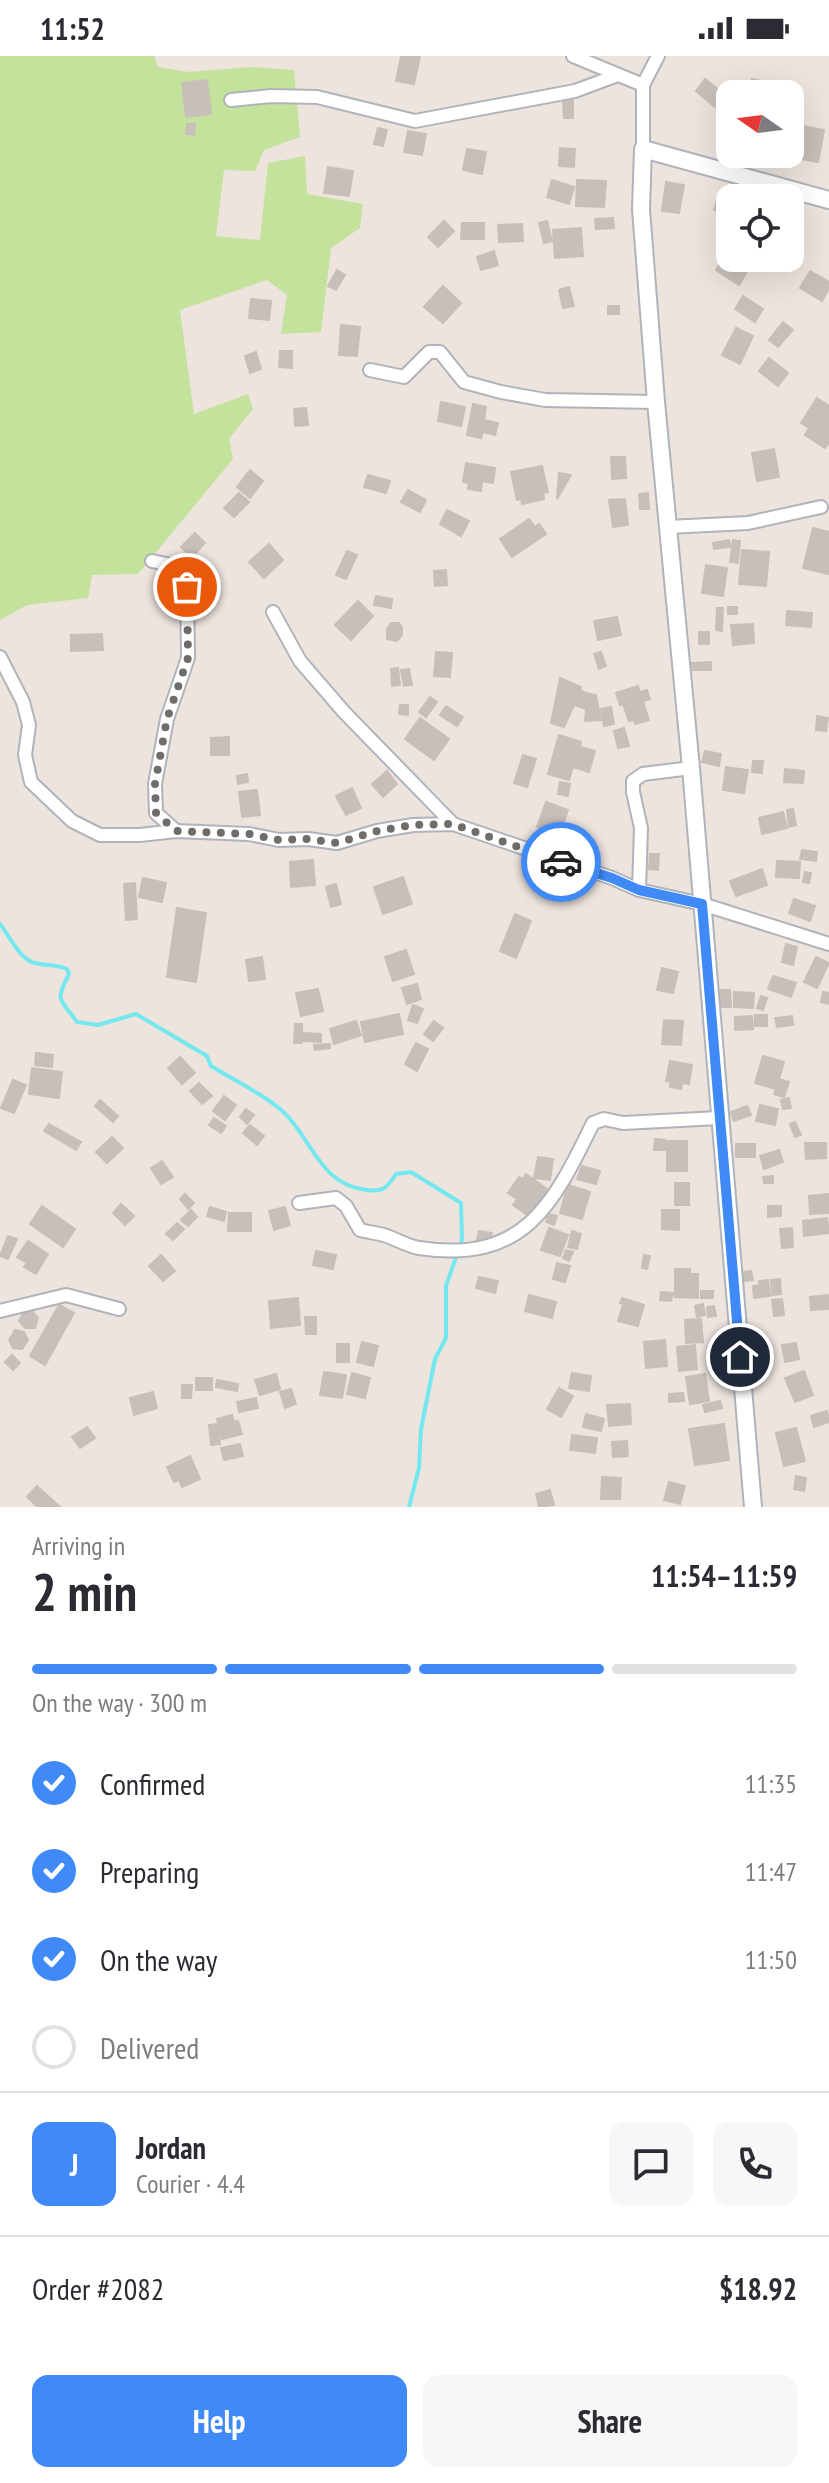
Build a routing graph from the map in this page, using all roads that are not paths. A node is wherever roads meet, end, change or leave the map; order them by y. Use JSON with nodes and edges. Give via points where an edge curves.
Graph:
{"nodes":[{"id":1,"x":573,"y":56,"type":"edge"},
{"id":2,"x":658,"y":56,"type":"edge"},
{"id":3,"x":618,"y":75,"type":"junction"},
{"id":4,"x":643,"y":85,"type":"junction"},
{"id":5,"x":231,"y":100,"type":"dead end"},
{"id":6,"x":643,"y":149,"type":"junction"},
{"id":7,"x":829,"y":200,"type":"edge"},
{"id":8,"x":370,"y":370,"type":"dead end"},
{"id":9,"x":656,"y":402,"type":"junction"},
{"id":10,"x":821,"y":507,"type":"dead end"},
{"id":11,"x":668,"y":527,"type":"junction"},
{"id":12,"x":152,"y":561,"type":"dead end"},
{"id":13,"x":273,"y":612,"type":"dead end"},
{"id":14,"x":0,"y":657,"type":"edge"},
{"id":15,"x":691,"y":768,"type":"junction"},
{"id":16,"x":453,"y":824,"type":"junction"},
{"id":17,"x":176,"y":831,"type":"junction"},
{"id":18,"x":639,"y":890,"type":"junction"},
{"id":19,"x":702,"y":904,"type":"junction"},
{"id":20,"x":829,"y":944,"type":"edge"},
{"id":21,"x":719,"y":1118,"type":"junction"},
{"id":22,"x":299,"y":1203,"type":"dead end"},
{"id":23,"x":119,"y":1309,"type":"dead end"},
{"id":24,"x":0,"y":1311,"type":"edge"},
{"id":25,"x":753,"y":1507,"type":"edge"}],
"edges":[{"from":1,"to":3,"type":"street"},
{"from":2,"to":4,"type":"street"},
{"from":3,"to":4,"type":"street"},
{"from":3,"to":5,"type":"street","via":[[575,91],[415,121],[317,97]]},
{"from":4,"to":6,"type":"street"},
{"from":6,"to":7,"type":"street"},
{"from":6,"to":9,"type":"street","via":[[641,209]]},
{"from":8,"to":9,"type":"street","via":[[404,377],[429,352],[440,352],[464,382],[501,392],[545,400]]},
{"from":9,"to":11,"type":"street"},
{"from":10,"to":11,"type":"street","via":[[748,523]]},
{"from":11,"to":15,"type":"street"},
{"from":12,"to":17,"type":"street","via":[[180,567],[187,587],[188,658],[167,719],[155,784],[156,813]]},
{"from":13,"to":16,"type":"street","via":[[300,661]]},
{"from":14,"to":17,"type":"street","via":[[29,725],[25,755],[31,782],[72,821],[100,835]]},
{"from":15,"to":18,"type":"street","via":[[643,774],[633,781],[641,828]]},
{"from":15,"to":19,"type":"street"},
{"from":16,"to":17,"type":"street","via":[[413,825],[337,843]]},
{"from":16,"to":18,"type":"street"},
{"from":18,"to":19,"type":"street"},
{"from":19,"to":20,"type":"street"},
{"from":19,"to":21,"type":"street"},
{"from":21,"to":22,"type":"street","via":[[593,1123],[561,1189],[523,1229],[498,1245],[420,1249],[360,1230],[336,1198]]},
{"from":21,"to":25,"type":"street"},
{"from":23,"to":24,"type":"street","via":[[66,1295]]}]}
